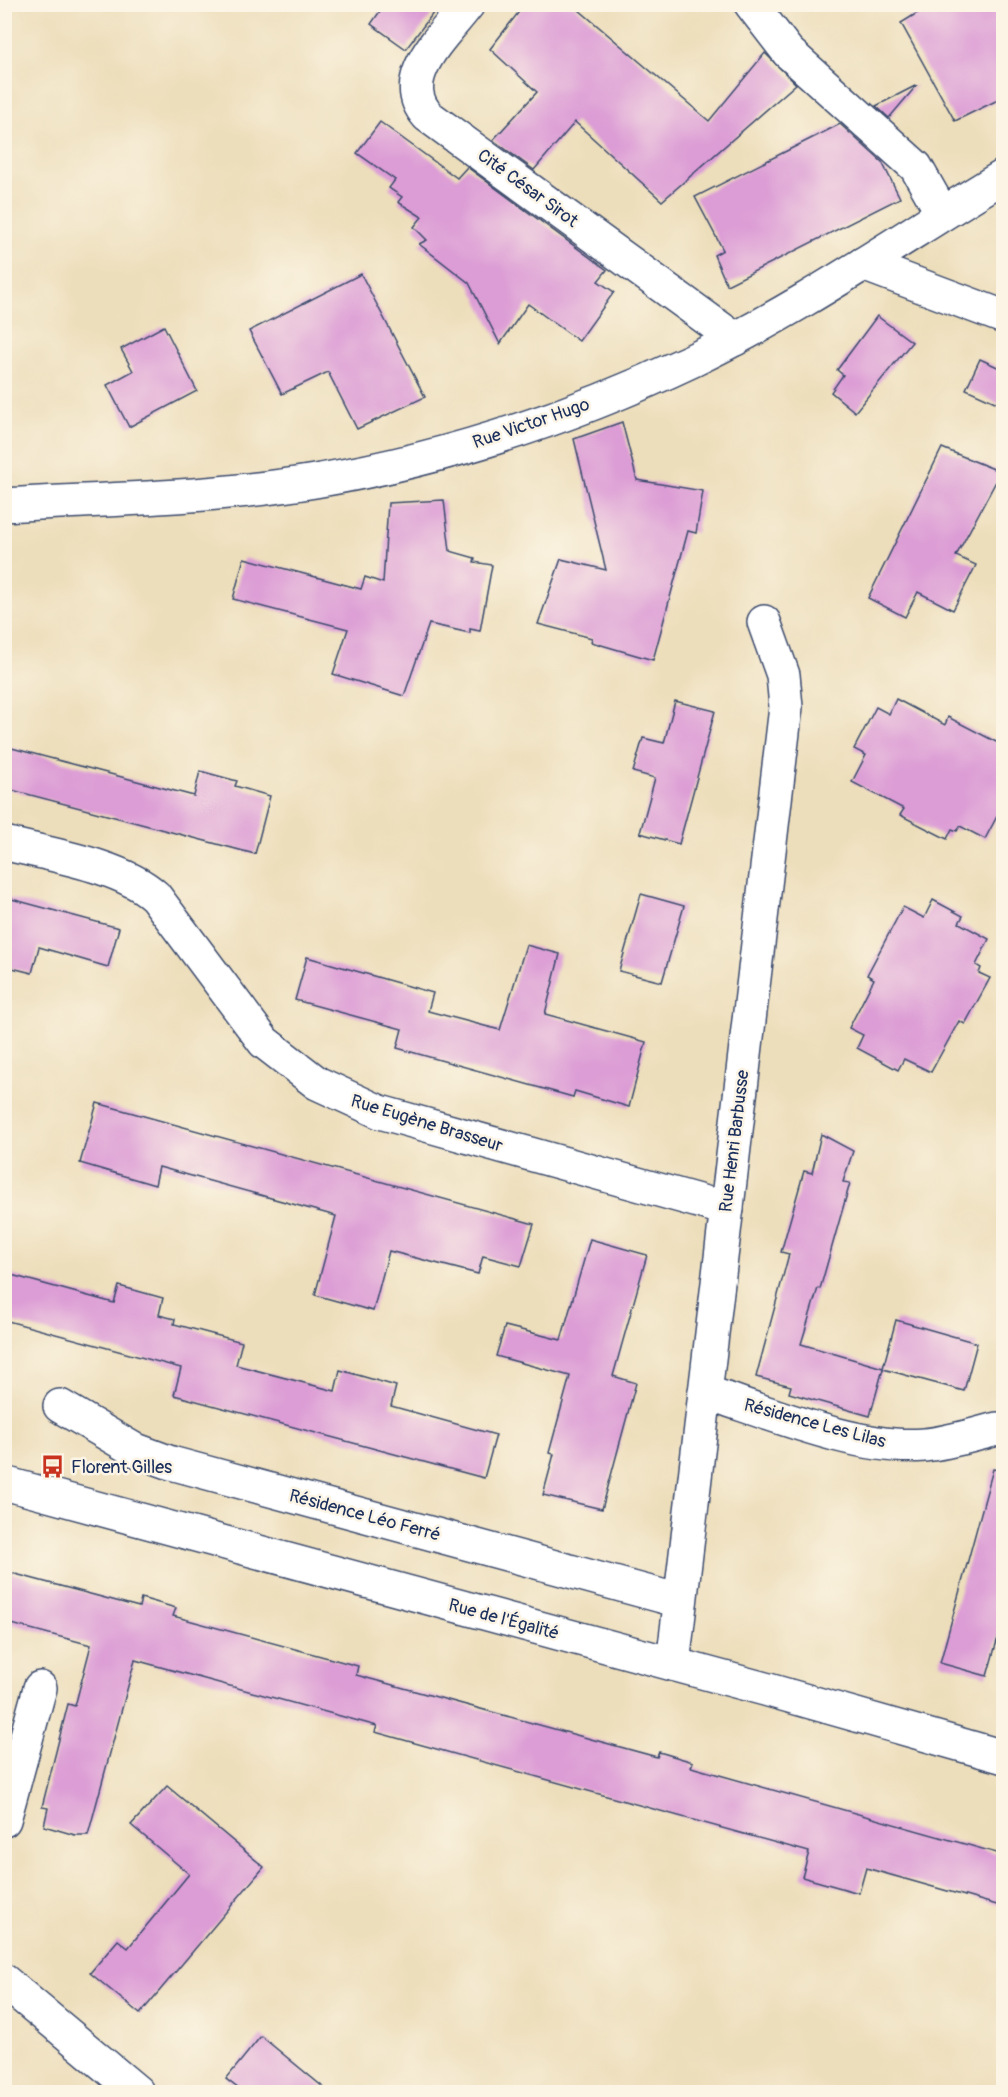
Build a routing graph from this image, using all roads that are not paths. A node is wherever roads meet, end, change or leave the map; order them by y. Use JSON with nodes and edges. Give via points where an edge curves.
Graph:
{"nodes":[{"id":1,"x":468,"y":4,"type":"edge"},
{"id":2,"x":751,"y":4,"type":"edge"},
{"id":3,"x":1004,"y":176,"type":"edge"},
{"id":4,"x":942,"y":213,"type":"junction"},
{"id":5,"x":863,"y":264,"type":"junction"},
{"id":6,"x":1004,"y":317,"type":"edge"},
{"id":7,"x":735,"y":339,"type":"junction"},
{"id":8,"x":4,"y":505,"type":"edge"},
{"id":9,"x":764,"y":622,"type":"dead end"},
{"id":10,"x":4,"y":843,"type":"edge"},
{"id":11,"x":727,"y":1209,"type":"junction"},
{"id":12,"x":705,"y":1392,"type":"junction"},
{"id":13,"x":60,"y":1406,"type":"dead end"},
{"id":14,"x":997,"y":1429,"type":"dead end"},
{"id":15,"x":4,"y":1483,"type":"edge"},
{"id":16,"x":680,"y":1601,"type":"junction"},
{"id":17,"x":673,"y":1664,"type":"junction"},
{"id":18,"x":40,"y":1688,"type":"dead end"},
{"id":19,"x":1004,"y":1757,"type":"edge"},
{"id":20,"x":4,"y":1820,"type":"edge"},
{"id":21,"x":4,"y":1981,"type":"edge"},
{"id":22,"x":137,"y":2092,"type":"edge"}],
"edges":[{"from":1,"to":7,"type":"street","name":"Cité César Sirot","via":[[420,66],[414,92],[419,105],[428,116]]},
{"from":2,"to":4,"type":"street","via":[[788,52],[916,167]]},
{"from":3,"to":4,"type":"street","name":"Rue Victor Hugo"},
{"from":4,"to":5,"type":"street","name":"Rue Victor Hugo"},
{"from":5,"to":6,"type":"street"},
{"from":5,"to":7,"type":"street","name":"Rue Victor Hugo"},
{"from":7,"to":8,"type":"street","name":"Rue Victor Hugo","via":[[653,378],[562,414],[486,439],[357,473],[239,490]]},
{"from":9,"to":11,"type":"street","name":"Rue Henri Barbusse","via":[[783,675],[786,707]]},
{"from":10,"to":11,"type":"street","name":"Rue Eugène Brasseur","via":[[123,875],[145,887],[156,896],[264,1042],[296,1069],[339,1095],[380,1112]]},
{"from":11,"to":12,"type":"street","name":"Rue Henri Barbusse"},
{"from":12,"to":14,"type":"street","name":"Résidence Les Lilas","via":[[822,1429],[901,1446],[926,1445]]},
{"from":12,"to":16,"type":"street","name":"Rue Henri Barbusse"},
{"from":13,"to":16,"type":"street","name":"Résidence Léo Ferré","via":[[133,1449],[171,1463]]},
{"from":15,"to":17,"type":"street","name":"Rue de l'Égalité"},
{"from":16,"to":17,"type":"street","name":"Rue Henri Barbusse"},
{"from":17,"to":19,"type":"street","name":"Rue de l'Égalité"},
{"from":18,"to":20,"type":"street"},
{"from":21,"to":22,"type":"street"}]}
